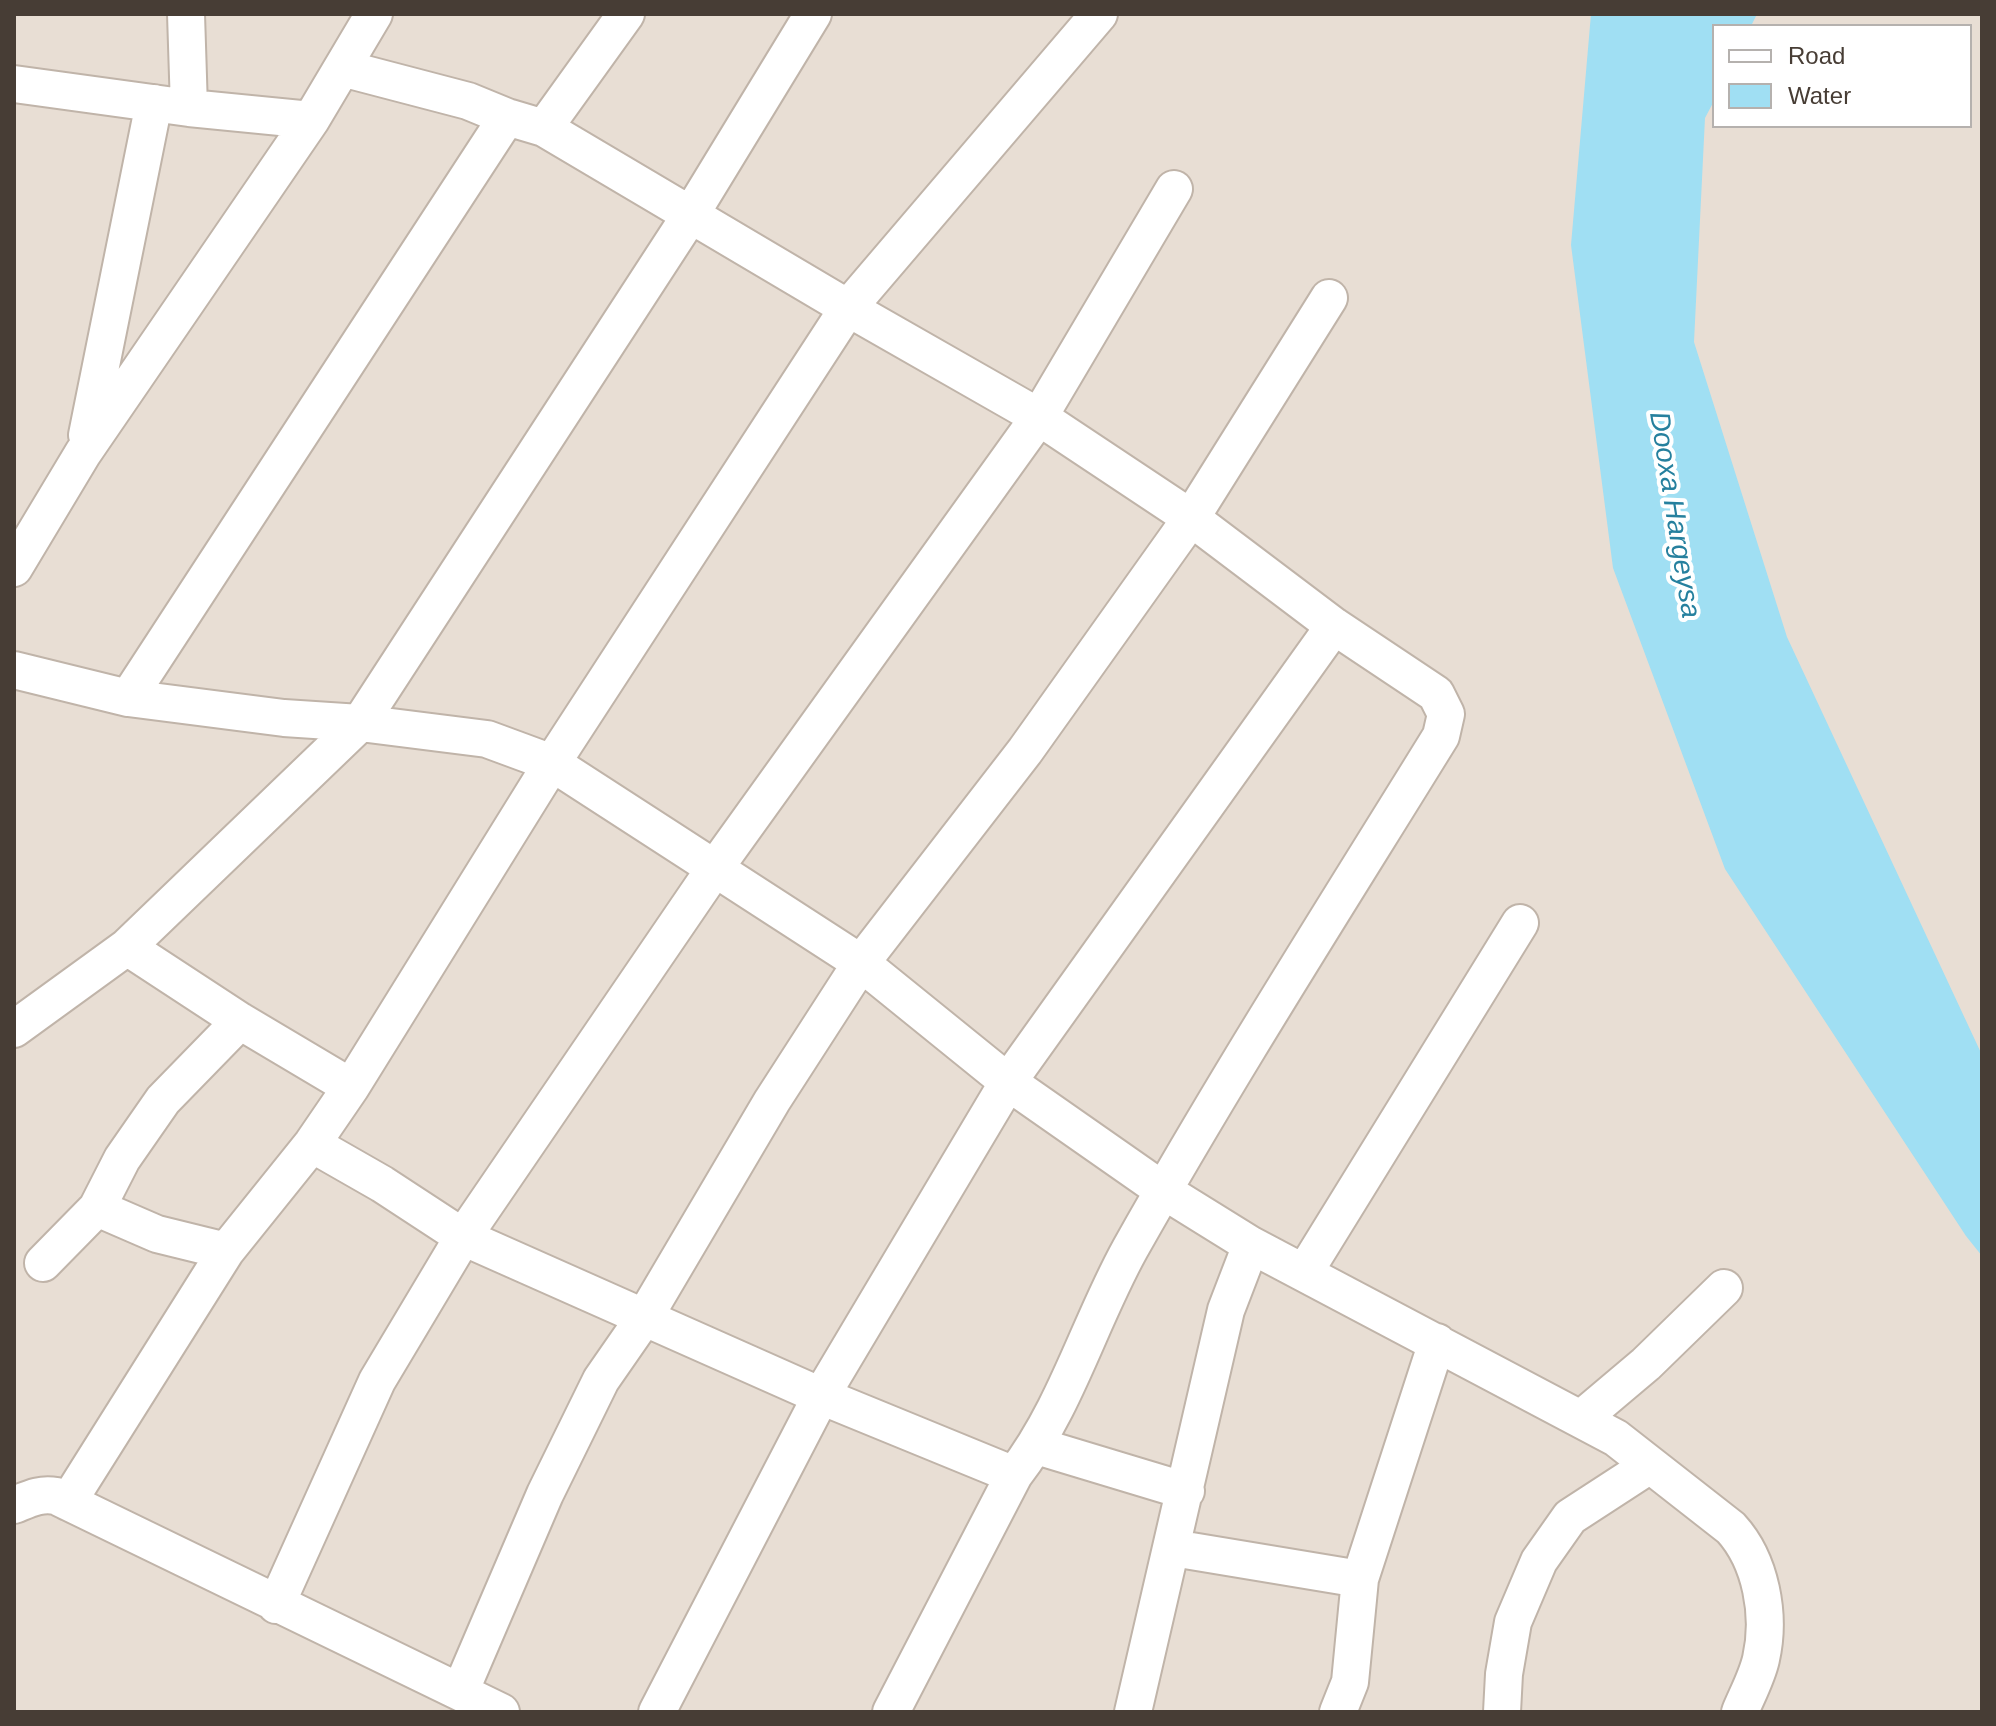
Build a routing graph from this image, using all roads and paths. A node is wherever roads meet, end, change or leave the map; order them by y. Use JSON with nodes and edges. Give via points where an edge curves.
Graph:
{"nodes":[{"id":1,"x":186,"y":14,"type":"edge"},
{"id":2,"x":374,"y":14,"type":"edge"},
{"id":3,"x":626,"y":14,"type":"edge"},
{"id":4,"x":813,"y":14,"type":"edge"},
{"id":5,"x":1099,"y":14,"type":"edge"},
{"id":6,"x":342,"y":68,"type":"junction"},
{"id":7,"x":14,"y":84,"type":"edge"},
{"id":8,"x":172,"y":106,"type":"junction"},
{"id":9,"x":507,"y":117,"type":"junction"},
{"id":10,"x":311,"y":120,"type":"junction"},
{"id":11,"x":544,"y":128,"type":"junction"},
{"id":12,"x":1174,"y":189,"type":"dead end"},
{"id":13,"x":691,"y":214,"type":"junction"},
{"id":14,"x":1329,"y":298,"type":"dead end"},
{"id":15,"x":848,"y":308,"type":"junction"},
{"id":16,"x":1039,"y":417,"type":"junction"},
{"id":17,"x":83,"y":453,"type":"junction"},
{"id":18,"x":1191,"y":518,"type":"junction"},
{"id":19,"x":14,"y":568,"type":"edge"},
{"id":20,"x":1334,"y":626,"type":"junction"},
{"id":21,"x":14,"y":670,"type":"edge"},
{"id":22,"x":128,"y":698,"type":"junction"},
{"id":23,"x":360,"y":723,"type":"junction"},
{"id":24,"x":552,"y":763,"type":"junction"},
{"id":25,"x":715,"y":868,"type":"junction"},
{"id":26,"x":1520,"y":923,"type":"dead end"},
{"id":27,"x":127,"y":947,"type":"junction"},
{"id":28,"x":861,"y":963,"type":"junction"},
{"id":29,"x":240,"y":1021,"type":"junction"},
{"id":30,"x":14,"y":1029,"type":"edge"},
{"id":31,"x":1008,"y":1082,"type":"junction"},
{"id":32,"x":351,"y":1087,"type":"junction"},
{"id":33,"x":312,"y":1144,"type":"junction"},
{"id":34,"x":1164,"y":1191,"type":"junction"},
{"id":35,"x":97,"y":1208,"type":"junction"},
{"id":36,"x":463,"y":1237,"type":"junction"},
{"id":37,"x":1251,"y":1245,"type":"junction"},
{"id":38,"x":226,"y":1251,"type":"junction"},
{"id":39,"x":43,"y":1263,"type":"dead end"},
{"id":40,"x":1304,"y":1273,"type":"junction"},
{"id":41,"x":1724,"y":1288,"type":"dead end"},
{"id":42,"x":644,"y":1318,"type":"junction"},
{"id":43,"x":1437,"y":1342,"type":"junction"},
{"id":44,"x":821,"y":1396,"type":"junction"},
{"id":45,"x":1582,"y":1418,"type":"junction"},
{"id":46,"x":1037,"y":1446,"type":"junction"},
{"id":47,"x":1650,"y":1465,"type":"junction"},
{"id":48,"x":1014,"y":1475,"type":"junction"},
{"id":49,"x":1186,"y":1491,"type":"junction"},
{"id":50,"x":68,"y":1502,"type":"junction"},
{"id":51,"x":14,"y":1505,"type":"edge"},
{"id":52,"x":1173,"y":1548,"type":"junction"},
{"id":53,"x":1360,"y":1579,"type":"junction"},
{"id":54,"x":276,"y":1605,"type":"junction"},
{"id":55,"x":460,"y":1692,"type":"junction"},
{"id":56,"x":501,"y":1712,"type":"edge"},
{"id":57,"x":657,"y":1712,"type":"edge"},
{"id":58,"x":891,"y":1712,"type":"edge"},
{"id":59,"x":1133,"y":1712,"type":"edge"},
{"id":60,"x":1338,"y":1712,"type":"edge"},
{"id":61,"x":1502,"y":1712,"type":"edge"},
{"id":62,"x":1740,"y":1712,"type":"edge"}],
"edges":[{"from":1,"to":8,"type":"street"},
{"from":2,"to":6,"type":"street"},
{"from":3,"to":11,"type":"street"},
{"from":4,"to":13,"type":"street"},
{"from":5,"to":15,"type":"street"},
{"from":6,"to":9,"type":"street","via":[[468,101]]},
{"from":6,"to":10,"type":"street"},
{"from":7,"to":8,"type":"street"},
{"from":8,"to":10,"type":"street"},
{"from":8,"to":17,"type":"street"},
{"from":9,"to":11,"type":"street"},
{"from":9,"to":22,"type":"street"},
{"from":10,"to":17,"type":"street"},
{"from":11,"to":13,"type":"street"},
{"from":12,"to":16,"type":"street"},
{"from":13,"to":15,"type":"street"},
{"from":13,"to":23,"type":"street"},
{"from":14,"to":18,"type":"street"},
{"from":15,"to":16,"type":"street"},
{"from":15,"to":24,"type":"street"},
{"from":16,"to":18,"type":"street"},
{"from":16,"to":25,"type":"street"},
{"from":17,"to":19,"type":"street"},
{"from":18,"to":20,"type":"street"},
{"from":18,"to":28,"type":"street","via":[[1025,751]]},
{"from":20,"to":31,"type":"street"},
{"from":20,"to":34,"type":"street","via":[[1436,694],[1446,714],[1441,736]]},
{"from":21,"to":22,"type":"street"},
{"from":22,"to":23,"type":"street"},
{"from":23,"to":24,"type":"street","via":[[487,739]]},
{"from":23,"to":27,"type":"street"},
{"from":24,"to":25,"type":"street"},
{"from":24,"to":32,"type":"street"},
{"from":25,"to":28,"type":"street"},
{"from":25,"to":36,"type":"street"},
{"from":26,"to":40,"type":"street"},
{"from":27,"to":29,"type":"street"},
{"from":27,"to":30,"type":"street"},
{"from":28,"to":31,"type":"street"},
{"from":28,"to":42,"type":"street"},
{"from":29,"to":32,"type":"street"},
{"from":29,"to":35,"type":"street","via":[[163,1100],[122,1159]]},
{"from":31,"to":34,"type":"street"},
{"from":31,"to":44,"type":"street"},
{"from":32,"to":33,"type":"street"},
{"from":33,"to":36,"type":"street"},
{"from":33,"to":38,"type":"street"},
{"from":34,"to":37,"type":"street"},
{"from":34,"to":46,"type":"street","via":[[1128,1254]]},
{"from":35,"to":38,"type":"street","via":[[157,1234]]},
{"from":35,"to":39,"type":"street"},
{"from":36,"to":42,"type":"street"},
{"from":36,"to":54,"type":"street","via":[[377,1381]]},
{"from":37,"to":40,"type":"street"},
{"from":37,"to":49,"type":"street","via":[[1226,1310]]},
{"from":38,"to":50,"type":"street"},
{"from":40,"to":43,"type":"street"},
{"from":41,"to":45,"type":"street"},
{"from":42,"to":44,"type":"street"},
{"from":42,"to":55,"type":"street","via":[[601,1380],[545,1494]]},
{"from":43,"to":45,"type":"street"},
{"from":43,"to":53,"type":"street"},
{"from":44,"to":48,"type":"street"},
{"from":44,"to":57,"type":"street"},
{"from":45,"to":47,"type":"street"},
{"from":46,"to":48,"type":"street"},
{"from":46,"to":49,"type":"street"},
{"from":47,"to":61,"type":"street","via":[[1570,1517],[1539,1561],[1513,1622]]},
{"from":47,"to":62,"type":"street","via":[[1731,1528],[1746,1545],[1759,1580],[1764,1619],[1761,1659]]},
{"from":48,"to":58,"type":"street"},
{"from":49,"to":52,"type":"street"},
{"from":50,"to":51,"type":"street","via":[[46,1494]]},
{"from":50,"to":54,"type":"street"},
{"from":52,"to":53,"type":"street"},
{"from":52,"to":59,"type":"street"},
{"from":53,"to":60,"type":"street","via":[[1350,1682]]},
{"from":54,"to":55,"type":"street"},
{"from":55,"to":56,"type":"street"}]}
